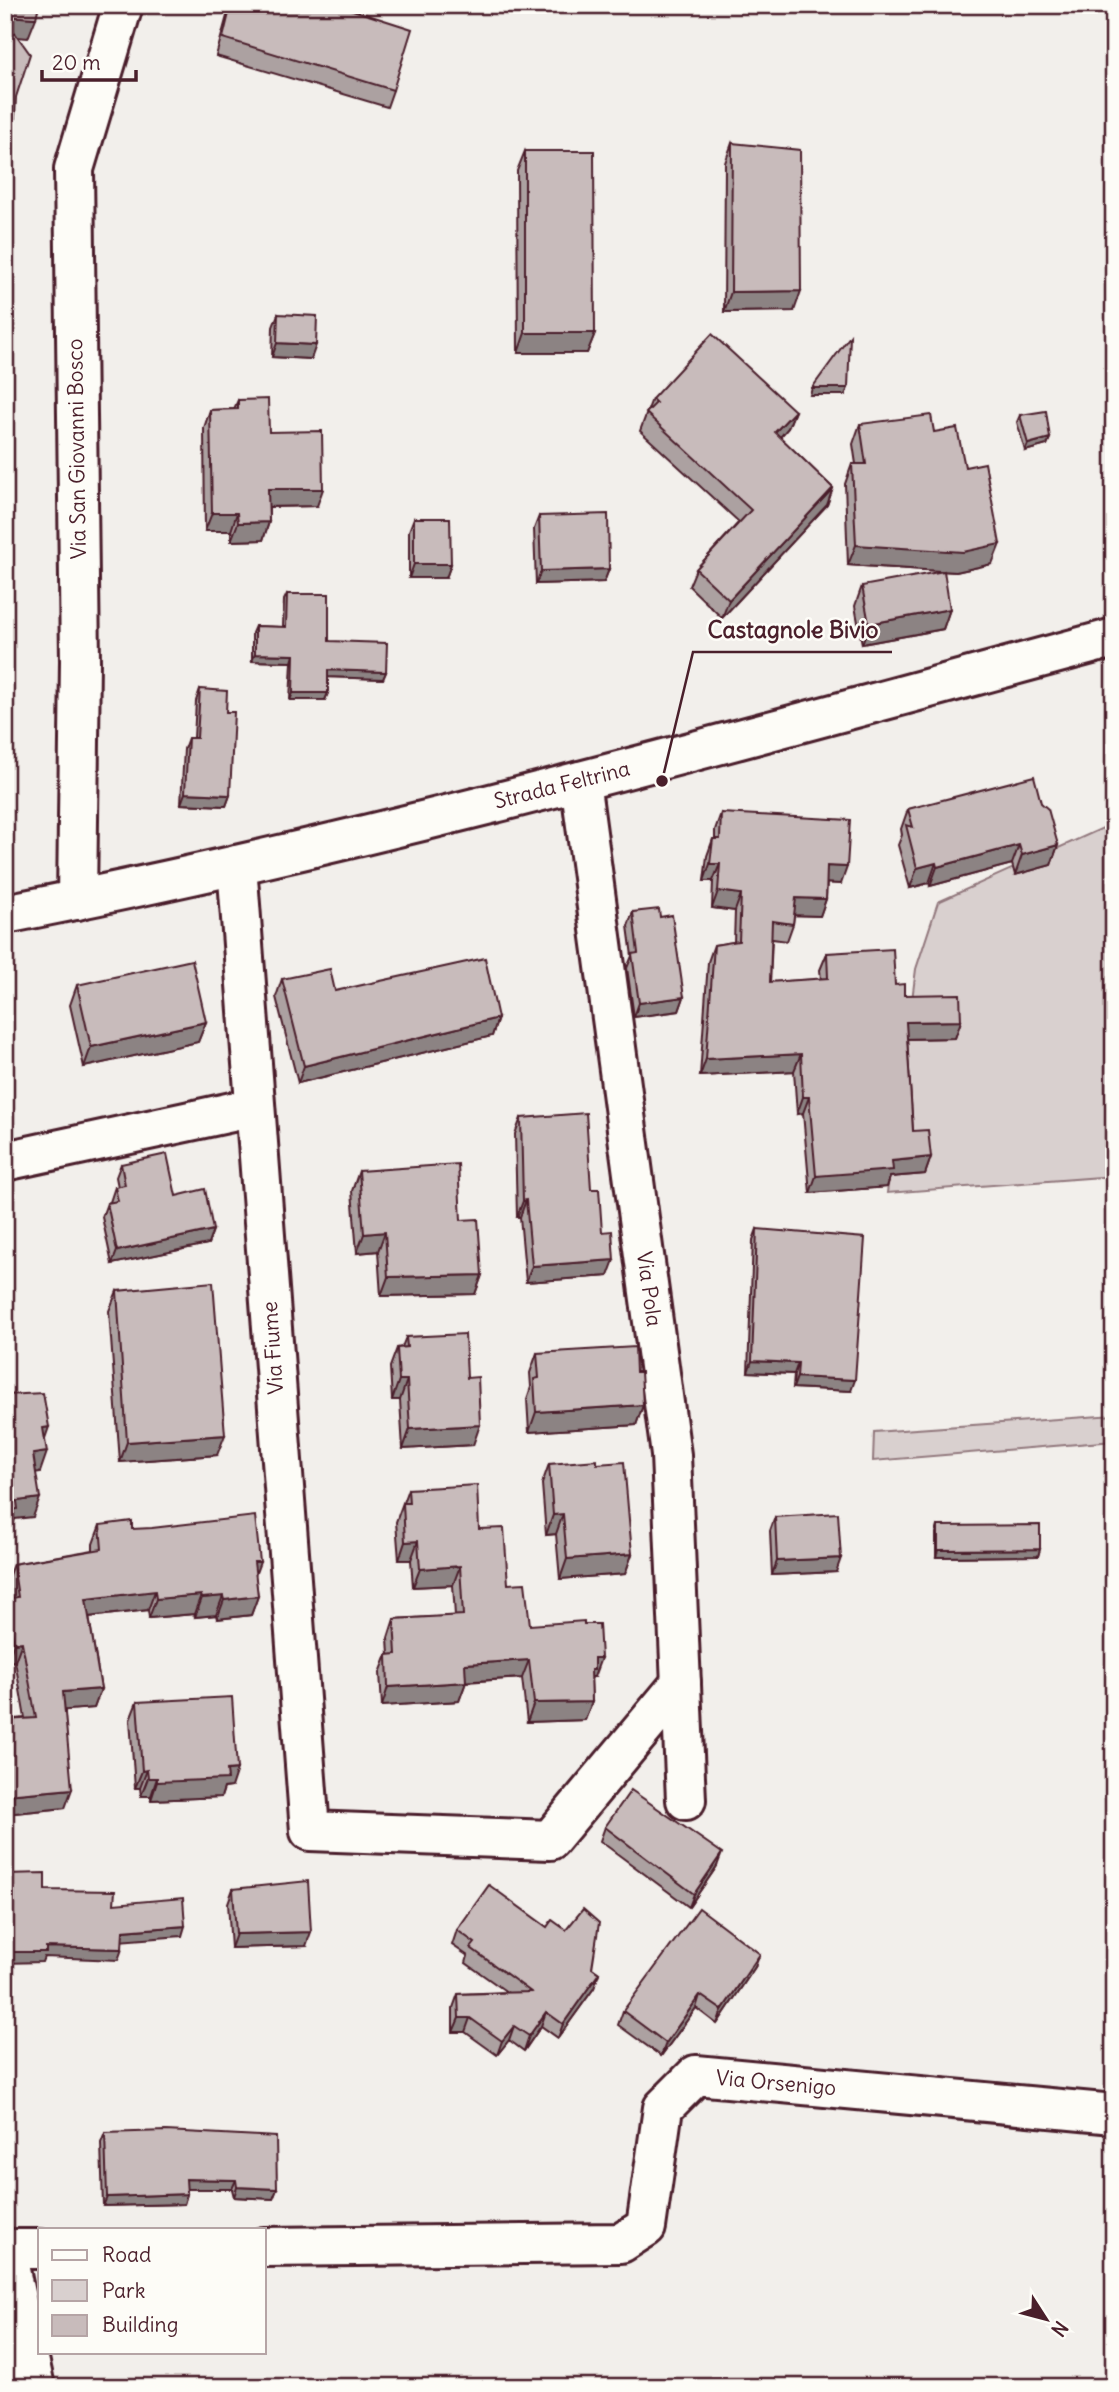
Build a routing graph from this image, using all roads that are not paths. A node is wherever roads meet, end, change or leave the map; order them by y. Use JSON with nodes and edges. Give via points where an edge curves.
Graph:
{"nodes":[{"id":1,"x":123,"y":5,"type":"edge"},
{"id":2,"x":1114,"y":638,"type":"edge"},
{"id":3,"x":580,"y":781,"type":"junction"},
{"id":4,"x":237,"y":865,"type":"junction"},
{"id":5,"x":78,"y":900,"type":"junction"},
{"id":6,"x":5,"y":914,"type":"edge"},
{"id":7,"x":254,"y":1107,"type":"junction"},
{"id":8,"x":5,"y":1161,"type":"edge"},
{"id":9,"x":681,"y":1683,"type":"junction"},
{"id":10,"x":686,"y":1800,"type":"dead end"},
{"id":11,"x":1114,"y":2114,"type":"edge"},
{"id":12,"x":266,"y":2247,"type":"edge"},
{"id":13,"x":6,"y":2248,"type":"edge"},
{"id":14,"x":38,"y":2249,"type":"edge"},
{"id":15,"x":35,"y":2387,"type":"edge"}],
"edges":[{"from":1,"to":5,"type":"street","name":"Via San Giovanni Bosco","via":[[74,169]]},
{"from":2,"to":3,"type":"street","name":"Strada Feltrina"},
{"from":3,"to":4,"type":"street","name":"Strada Feltrina"},
{"from":3,"to":9,"type":"street","name":"Via Pola","via":[[671,1455]]},
{"from":4,"to":5,"type":"street","name":"Strada Feltrina"},
{"from":4,"to":7,"type":"street","name":"Via Fiume"},
{"from":5,"to":6,"type":"street","name":"Strada Feltrina"},
{"from":7,"to":8,"type":"street"},
{"from":7,"to":9,"type":"street","name":"Via Fiume","via":[[310,1831],[550,1840]]},
{"from":9,"to":10,"type":"street","name":"Via Pola"},
{"from":11,"to":12,"type":"street","name":"Via Orsenigo","via":[[696,2075],[663,2108],[646,2227],[621,2243]]},
{"from":13,"to":14,"type":"street"},
{"from":13,"to":15,"type":"street"}]}
